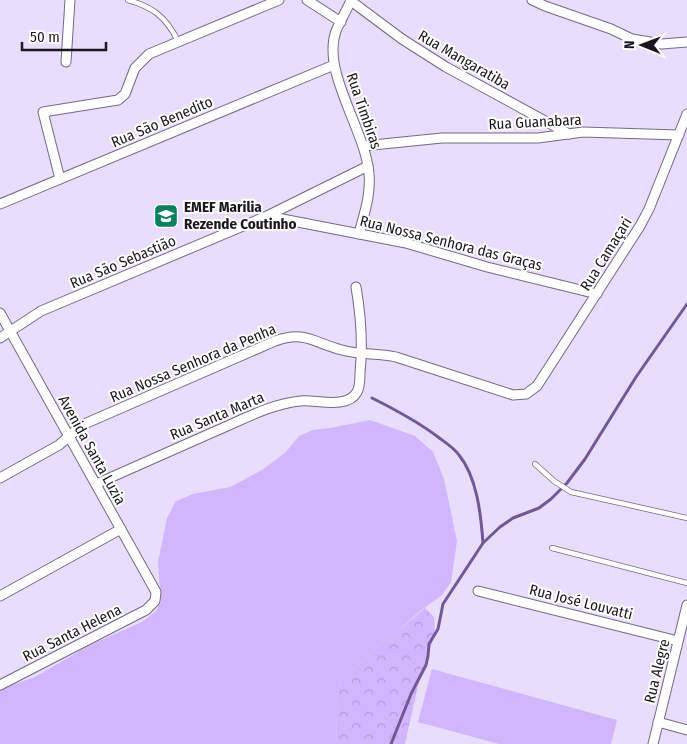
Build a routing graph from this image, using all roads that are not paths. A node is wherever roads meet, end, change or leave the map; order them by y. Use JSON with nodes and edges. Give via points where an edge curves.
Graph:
{"nodes":[{"id":1,"x":70,"y":0,"type":"edge"},
{"id":2,"x":128,"y":0,"type":"edge"},
{"id":3,"x":279,"y":0,"type":"edge"},
{"id":4,"x":307,"y":0,"type":"edge"},
{"id":5,"x":351,"y":0,"type":"edge"},
{"id":6,"x":532,"y":0,"type":"edge"},
{"id":7,"x":341,"y":22,"type":"junction"},
{"id":8,"x":178,"y":41,"type":"junction"},
{"id":9,"x":687,"y":42,"type":"edge"},
{"id":10,"x":66,"y":62,"type":"dead end"},
{"id":11,"x":334,"y":65,"type":"junction"},
{"id":12,"x":687,"y":114,"type":"edge"},
{"id":13,"x":569,"y":134,"type":"junction"},
{"id":14,"x":679,"y":135,"type":"junction"},
{"id":15,"x":363,"y":146,"type":"junction"},
{"id":16,"x":368,"y":166,"type":"junction"},
{"id":17,"x":60,"y":179,"type":"junction"},
{"id":18,"x":0,"y":204,"type":"edge"},
{"id":19,"x":267,"y":216,"type":"junction"},
{"id":20,"x":359,"y":234,"type":"junction"},
{"id":21,"x":356,"y":287,"type":"dead end"},
{"id":22,"x":597,"y":294,"type":"junction"},
{"id":23,"x":0,"y":312,"type":"edge"},
{"id":24,"x":10,"y":331,"type":"junction"},
{"id":25,"x":0,"y":338,"type":"edge"},
{"id":26,"x":362,"y":353,"type":"junction"},
{"id":27,"x":526,"y":394,"type":"joint"},
{"id":28,"x":69,"y":436,"type":"junction"},
{"id":29,"x":535,"y":464,"type":"dead end"},
{"id":30,"x":0,"y":478,"type":"edge"},
{"id":31,"x":96,"y":484,"type":"junction"},
{"id":32,"x":687,"y":518,"type":"edge"},
{"id":33,"x":122,"y":529,"type":"junction"},
{"id":34,"x":552,"y":548,"type":"dead end"},
{"id":35,"x":687,"y":583,"type":"edge"},
{"id":36,"x":478,"y":591,"type":"dead end"},
{"id":37,"x":0,"y":596,"type":"edge"},
{"id":38,"x":155,"y":601,"type":"joint"},
{"id":39,"x":687,"y":605,"type":"edge"},
{"id":40,"x":678,"y":641,"type":"junction"},
{"id":41,"x":0,"y":685,"type":"edge"},
{"id":42,"x":658,"y":722,"type":"junction"},
{"id":43,"x":687,"y":730,"type":"edge"},
{"id":44,"x":653,"y":744,"type":"edge"}],
"edges":[{"from":1,"to":10,"type":"street"},
{"from":2,"to":8,"type":"lane","via":[[157,12]]},
{"from":3,"to":8,"type":"street"},
{"from":4,"to":7,"type":"street"},
{"from":5,"to":7,"type":"street","name":"Rua Timbiras"},
{"from":5,"to":13,"type":"street","name":"Rua Mangaratiba","via":[[446,67]]},
{"from":6,"to":9,"type":"street","via":[[632,39],[662,44]]},
{"from":7,"to":11,"type":"street","name":"Rua Timbiras","via":[[336,31]]},
{"from":8,"to":17,"type":"street","via":[[142,60],[133,72],[125,94],[118,100],[42,112]]},
{"from":11,"to":15,"type":"street","name":"Rua Timbiras"},
{"from":11,"to":17,"type":"street","name":"Rua São Benedito"},
{"from":12,"to":14,"type":"street","name":"Rua Camaçari"},
{"from":13,"to":14,"type":"street","name":"Rua Guanabara"},
{"from":13,"to":15,"type":"street","name":"Rua Guanabara","via":[[538,138],[433,139]]},
{"from":14,"to":22,"type":"street","name":"Rua Camaçari","via":[[649,209]]},
{"from":15,"to":16,"type":"street","name":"Rua Timbiras"},
{"from":16,"to":19,"type":"street","name":"Rua São Sebastião"},
{"from":16,"to":20,"type":"street","name":"Rua Timbiras","via":[[370,193]]},
{"from":17,"to":18,"type":"street","name":"Rua São Benedito"},
{"from":19,"to":20,"type":"street","name":"Rua Nossa Senhora das Graças"},
{"from":19,"to":24,"type":"street","name":"Rua São Sebastião","via":[[41,311]]},
{"from":20,"to":22,"type":"street","name":"Rua Nossa Senhora das Graças","via":[[406,243]]},
{"from":21,"to":26,"type":"street"},
{"from":22,"to":27,"type":"street","name":"Rua Camaçari","via":[[536,386]]},
{"from":23,"to":24,"type":"street","name":"Avenida Santa Luzia"},
{"from":24,"to":25,"type":"street","name":"Rua São Sebastião"},
{"from":24,"to":28,"type":"street","name":"Avenida Santa Luzia"},
{"from":26,"to":27,"type":"street","name":"Rua Nossa Senhora da Penha","via":[[396,357],[514,395]]},
{"from":26,"to":28,"type":"street","name":"Rua Nossa Senhora da Penha","via":[[304,337],[282,338],[82,425]]},
{"from":26,"to":31,"type":"street","name":"Rua Santa Marta","via":[[357,392],[348,399],[336,403],[302,400],[277,406]]},
{"from":28,"to":30,"type":"street","name":"Rua Nossa Senhora da Penha","via":[[54,449]]},
{"from":28,"to":31,"type":"street","name":"Avenida Santa Luzia"},
{"from":29,"to":32,"type":"lane","via":[[571,492]]},
{"from":31,"to":33,"type":"street","name":"Avenida Santa Luzia"},
{"from":33,"to":37,"type":"street"},
{"from":33,"to":38,"type":"street","name":"Avenida Santa Luzia","via":[[154,587]]},
{"from":34,"to":35,"type":"lane"},
{"from":36,"to":40,"type":"street","name":"Rua José Louvatti"},
{"from":38,"to":41,"type":"street","name":"Rua Santa Helena","via":[[146,610]]},
{"from":39,"to":40,"type":"street","name":"Rua Alegre"},
{"from":40,"to":42,"type":"street","name":"Rua Alegre"},
{"from":42,"to":43,"type":"street"},
{"from":42,"to":44,"type":"street","name":"Rua Alegre"}]}
